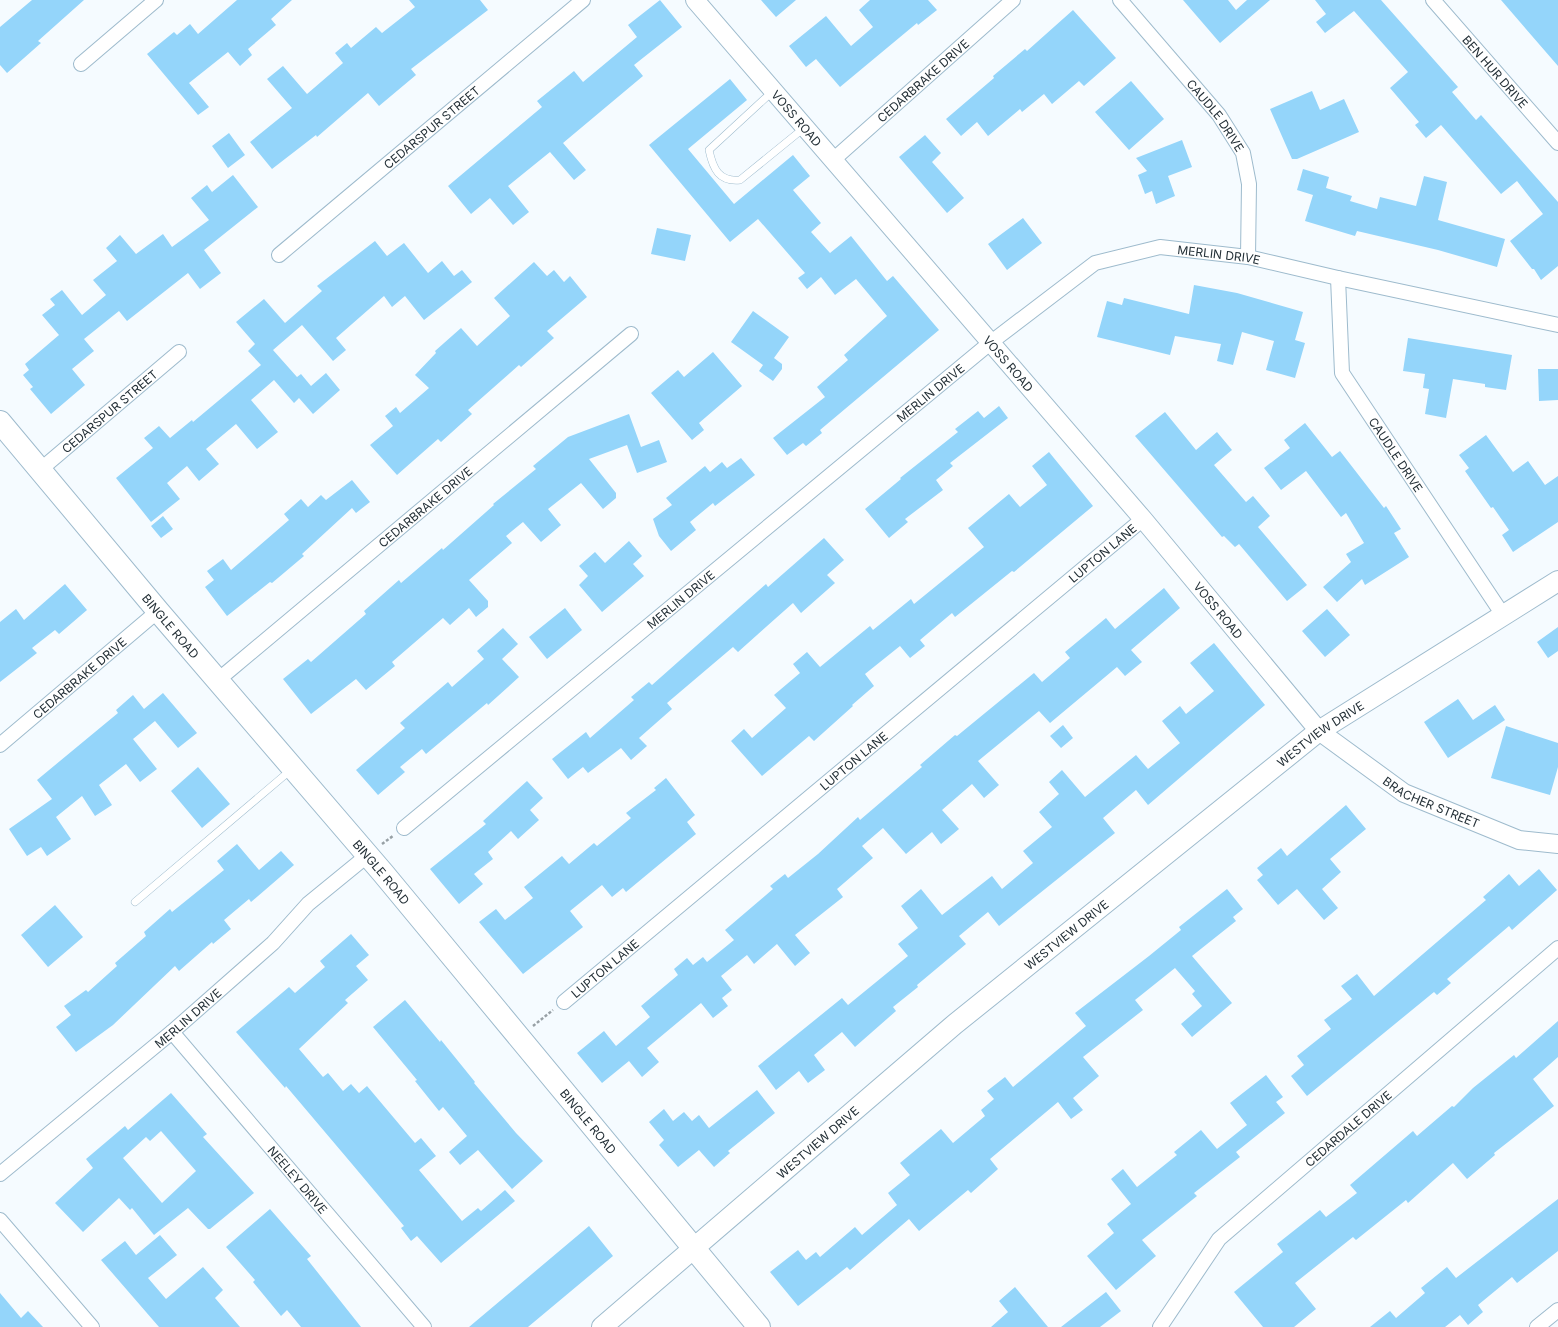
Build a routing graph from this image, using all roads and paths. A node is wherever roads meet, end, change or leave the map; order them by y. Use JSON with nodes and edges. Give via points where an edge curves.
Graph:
{"nodes":[{"id":1,"x":156,"y":0,"type":"edge"},
{"id":2,"x":583,"y":0,"type":"edge"},
{"id":3,"x":695,"y":0,"type":"edge"},
{"id":4,"x":1013,"y":0,"type":"edge"},
{"id":5,"x":1120,"y":0,"type":"edge"},
{"id":6,"x":1433,"y":0,"type":"edge"},
{"id":7,"x":81,"y":64,"type":"dead end"},
{"id":8,"x":773,"y":91,"type":"junction"},
{"id":9,"x":805,"y":127,"type":"junction"},
{"id":10,"x":1558,"y":143,"type":"edge"},
{"id":11,"x":833,"y":160,"type":"junction"},
{"id":12,"x":279,"y":255,"type":"dead end"},
{"id":13,"x":1248,"y":257,"type":"junction"},
{"id":14,"x":1338,"y":278,"type":"junction"},
{"id":15,"x":1558,"y":325,"type":"edge"},
{"id":16,"x":632,"y":334,"type":"dead end"},
{"id":17,"x":990,"y":343,"type":"junction"},
{"id":18,"x":179,"y":352,"type":"dead end"},
{"id":19,"x":0,"y":422,"type":"edge"},
{"id":20,"x":40,"y":470,"type":"junction"},
{"id":21,"x":1143,"y":519,"type":"junction"},
{"id":22,"x":1558,"y":581,"type":"edge"},
{"id":23,"x":158,"y":610,"type":"junction"},
{"id":24,"x":1503,"y":615,"type":"junction"},
{"id":25,"x":218,"y":680,"type":"junction"},
{"id":26,"x":1319,"y":731,"type":"junction"},
{"id":27,"x":0,"y":745,"type":"edge"},
{"id":28,"x":293,"y":768,"type":"junction"},
{"id":29,"x":405,"y":827,"type":"joint"},
{"id":30,"x":1558,"y":844,"type":"edge"},
{"id":31,"x":368,"y":855,"type":"junction"},
{"id":32,"x":135,"y":902,"type":"dead end"},
{"id":33,"x":1558,"y":948,"type":"edge"},
{"id":34,"x":566,"y":1000,"type":"joint"},
{"id":35,"x":172,"y":1032,"type":"junction"},
{"id":36,"x":519,"y":1037,"type":"junction"},
{"id":37,"x":0,"y":1174,"type":"edge"},
{"id":38,"x":0,"y":1220,"type":"edge"},
{"id":39,"x":695,"y":1249,"type":"junction"},
{"id":40,"x":1558,"y":1310,"type":"edge"},
{"id":41,"x":92,"y":1327,"type":"edge"},
{"id":42,"x":424,"y":1327,"type":"edge"},
{"id":43,"x":602,"y":1327,"type":"edge"},
{"id":44,"x":759,"y":1327,"type":"edge"},
{"id":45,"x":1160,"y":1327,"type":"edge"},
{"id":46,"x":1537,"y":1327,"type":"edge"}],
"edges":[{"from":1,"to":7,"type":"street"},
{"from":2,"to":12,"type":"street","name":"CEDARSPUR STREET"},
{"from":3,"to":8,"type":"street","name":"VOSS ROAD"},
{"from":4,"to":11,"type":"street","name":"CEDARBRAKE DRIVE"},
{"from":5,"to":13,"type":"street","name":"CAUDLE DRIVE","via":[[1219,115],[1243,153],[1249,184]]},
{"from":6,"to":10,"type":"street","name":"BEN HUR DRIVE"},
{"from":8,"to":9,"type":"street","name":"VOSS ROAD"},
{"from":8,"to":9,"type":"lane","via":[[709,150],[712,164],[722,176],[729,181],[740,180]]},
{"from":9,"to":11,"type":"street","name":"VOSS ROAD"},
{"from":11,"to":17,"type":"street","name":"VOSS ROAD"},
{"from":13,"to":14,"type":"street","name":"MERLIN DRIVE"},
{"from":13,"to":17,"type":"street","name":"MERLIN DRIVE","via":[[1160,247],[1095,263]]},
{"from":14,"to":15,"type":"street","name":"MERLIN DRIVE"},
{"from":14,"to":24,"type":"street","name":"CAUDLE DRIVE","via":[[1342,373]]},
{"from":16,"to":25,"type":"street","name":"CEDARBRAKE DRIVE"},
{"from":17,"to":21,"type":"street","name":"VOSS ROAD"},
{"from":17,"to":29,"type":"street","name":"MERLIN DRIVE"},
{"from":18,"to":20,"type":"street","name":"CEDARSPUR STREET"},
{"from":19,"to":20,"type":"main road","name":"BINGLE ROAD"},
{"from":20,"to":23,"type":"main road","name":"BINGLE ROAD"},
{"from":21,"to":26,"type":"street","name":"VOSS ROAD"},
{"from":21,"to":34,"type":"street","name":"LUPTON LANE"},
{"from":22,"to":24,"type":"main road","name":"WESTVIEW DRIVE"},
{"from":23,"to":25,"type":"main road","name":"BINGLE ROAD"},
{"from":23,"to":27,"type":"street","name":"CEDARBRAKE DRIVE"},
{"from":24,"to":26,"type":"main road","name":"WESTVIEW DRIVE"},
{"from":25,"to":28,"type":"main road","name":"BINGLE ROAD"},
{"from":26,"to":30,"type":"street","name":"BRACHER STREET","via":[[1404,793],[1519,840]]},
{"from":26,"to":39,"type":"main road","name":"WESTVIEW DRIVE","via":[[955,1024]]},
{"from":28,"to":31,"type":"main road","name":"BINGLE ROAD"},
{"from":28,"to":32,"type":"lane"},
{"from":29,"to":31,"type":"path"},
{"from":31,"to":35,"type":"street","name":"MERLIN DRIVE","via":[[308,904],[274,943]]},
{"from":31,"to":36,"type":"main road","name":"BINGLE ROAD"},
{"from":33,"to":45,"type":"street","name":"CEDARDALE DRIVE","via":[[1220,1239]]},
{"from":34,"to":36,"type":"path"},
{"from":35,"to":37,"type":"street","name":"MERLIN DRIVE"},
{"from":35,"to":42,"type":"street","name":"NEELEY DRIVE"},
{"from":36,"to":39,"type":"main road","name":"BINGLE ROAD"},
{"from":38,"to":41,"type":"street"},
{"from":39,"to":43,"type":"main road","name":"WESTVIEW DRIVE"},
{"from":39,"to":44,"type":"main road","name":"BINGLE ROAD"},
{"from":40,"to":46,"type":"street"}]}
